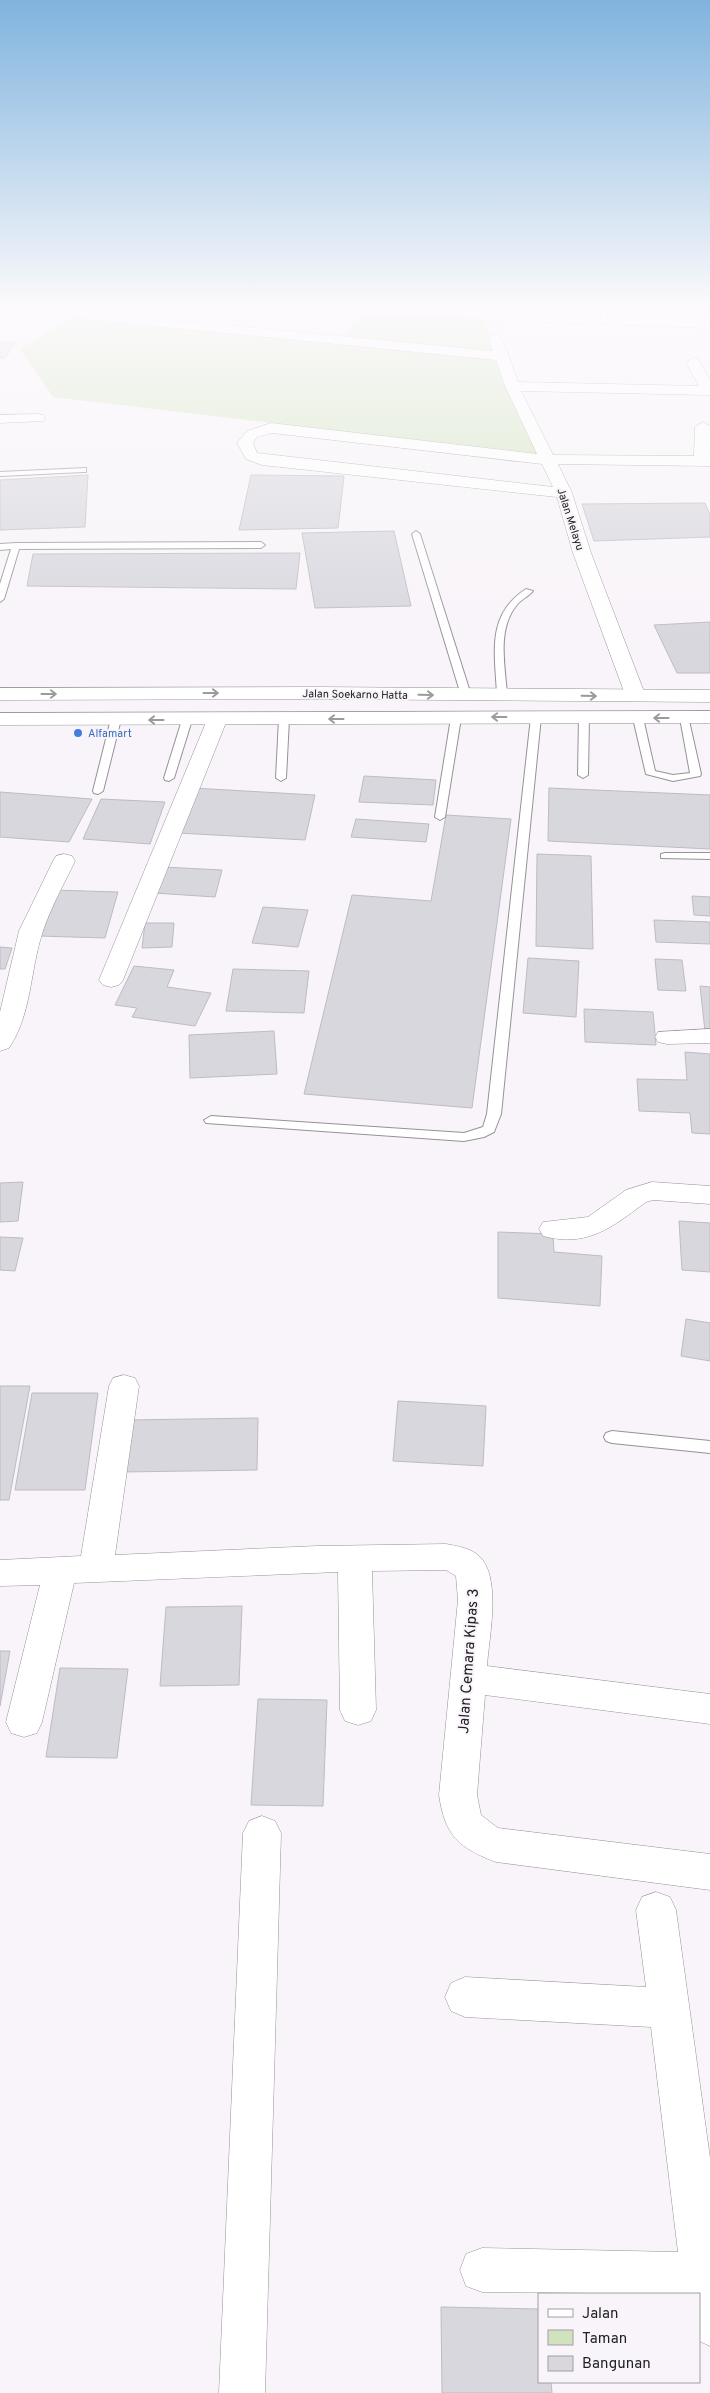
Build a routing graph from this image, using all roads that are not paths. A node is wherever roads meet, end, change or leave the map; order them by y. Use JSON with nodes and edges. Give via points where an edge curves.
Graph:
{"nodes":[{"id":1,"x":38,"y":418,"type":"dead end"},
{"id":2,"x":528,"y":418,"type":"edge"},
{"id":3,"x":0,"y":419,"type":"edge"},
{"id":4,"x":703,"y":427,"type":"dead end"},
{"id":5,"x":549,"y":460,"type":"junction"},
{"id":6,"x":706,"y":461,"type":"edge"},
{"id":7,"x":83,"y":470,"type":"dead end"},
{"id":8,"x":0,"y":474,"type":"edge"},
{"id":9,"x":564,"y":493,"type":"junction"},
{"id":10,"x":416,"y":534,"type":"dead end"},
{"id":11,"x":261,"y":545,"type":"dead end"},
{"id":12,"x":16,"y":546,"type":"junction"},
{"id":13,"x":0,"y":547,"type":"edge"},
{"id":14,"x":529,"y":590,"type":"dead end"},
{"id":15,"x":0,"y":599,"type":"edge"},
{"id":16,"x":0,"y":694,"type":"edge"},
{"id":17,"x":502,"y":694,"type":"junction"},
{"id":18,"x":466,"y":695,"type":"junction"},
{"id":19,"x":636,"y":696,"type":"junction"},
{"id":20,"x":710,"y":696,"type":"edge"},
{"id":21,"x":536,"y":717,"type":"junction"},
{"id":22,"x":584,"y":717,"type":"junction"},
{"id":23,"x":710,"y":717,"type":"edge"},
{"id":24,"x":456,"y":718,"type":"junction"},
{"id":25,"x":638,"y":718,"type":"junction"},
{"id":26,"x":684,"y":718,"type":"junction"},
{"id":27,"x":284,"y":719,"type":"junction"},
{"id":28,"x":0,"y":720,"type":"edge"},
{"id":29,"x":116,"y":720,"type":"junction"},
{"id":30,"x":187,"y":720,"type":"junction"},
{"id":31,"x":217,"y":720,"type":"junction"},
{"id":32,"x":583,"y":775,"type":"dead end"},
{"id":33,"x":169,"y":778,"type":"dead end"},
{"id":34,"x":281,"y":778,"type":"dead end"},
{"id":35,"x":98,"y":791,"type":"dead end"},
{"id":36,"x":440,"y":817,"type":"dead end"},
{"id":37,"x":665,"y":856,"type":"dead end"},
{"id":38,"x":710,"y":856,"type":"edge"},
{"id":39,"x":64,"y":861,"type":"dead end"},
{"id":40,"x":111,"y":980,"type":"dead end"},
{"id":41,"x":710,"y":1036,"type":"edge"},
{"id":42,"x":667,"y":1037,"type":"dead end"},
{"id":43,"x":0,"y":1043,"type":"edge"},
{"id":44,"x":211,"y":1120,"type":"dead end"},
{"id":45,"x":710,"y":1195,"type":"edge"},
{"id":46,"x":553,"y":1229,"type":"dead end"},
{"id":47,"x":124,"y":1386,"type":"dead end"},
{"id":48,"x":612,"y":1437,"type":"dead end"},
{"id":49,"x":710,"y":1447,"type":"edge"},
{"id":50,"x":355,"y":1558,"type":"junction"},
{"id":51,"x":96,"y":1570,"type":"junction"},
{"id":52,"x":60,"y":1571,"type":"junction"},
{"id":53,"x":0,"y":1573,"type":"edge"},
{"id":54,"x":468,"y":1678,"type":"junction"},
{"id":55,"x":710,"y":1709,"type":"edge"},
{"id":56,"x":358,"y":1710,"type":"dead end"},
{"id":57,"x":24,"y":1722,"type":"dead end"},
{"id":58,"x":262,"y":1833,"type":"dead end"},
{"id":59,"x":710,"y":1872,"type":"edge"},
{"id":60,"x":656,"y":1910,"type":"dead end"},
{"id":61,"x":465,"y":1997,"type":"dead end"},
{"id":62,"x":669,"y":2008,"type":"junction"},
{"id":63,"x":482,"y":2270,"type":"dead end"},
{"id":64,"x":704,"y":2275,"type":"junction"},
{"id":65,"x":710,"y":2323,"type":"edge"},
{"id":66,"x":242,"y":2393,"type":"edge"}],
"edges":[{"from":1,"to":3,"type":"street"},
{"from":2,"to":5,"type":"street","name":"Jalan Melayu"},
{"from":4,"to":6,"type":"street"},
{"from":5,"to":6,"type":"street"},
{"from":5,"to":9,"type":"street","name":"Jalan Melayu"},
{"from":5,"to":9,"type":"street","via":[[271,428],[252,434],[245,444],[251,456],[262,460]]},
{"from":7,"to":8,"type":"lane"},
{"from":9,"to":19,"type":"street","name":"Jalan Melayu","via":[[582,553]]},
{"from":10,"to":18,"type":"lane"},
{"from":11,"to":12,"type":"lane"},
{"from":12,"to":13,"type":"lane"},
{"from":12,"to":15,"type":"lane"},
{"from":14,"to":17,"type":"lane","via":[[511,605],[504,618],[501,633]]},
{"from":16,"to":18,"type":"street","name":"Jalan Soekarno Hatta","one_way":true},
{"from":17,"to":18,"type":"street","name":"Jalan Soekarno Hatta"},
{"from":17,"to":19,"type":"street","name":"Jalan Soekarno Hatta","one_way":true},
{"from":19,"to":20,"type":"street","name":"Jalan Soekarno Hatta"},
{"from":21,"to":22,"type":"street","name":"Jalan Soekarno Hatta"},
{"from":21,"to":24,"type":"street","name":"Jalan Soekarno Hatta","one_way":true},
{"from":21,"to":44,"type":"lane","via":[[494,1114],[489,1128],[479,1134],[464,1136]]},
{"from":22,"to":25,"type":"street","name":"Jalan Soekarno Hatta"},
{"from":22,"to":32,"type":"lane"},
{"from":23,"to":26,"type":"street","name":"Jalan Soekarno Hatta"},
{"from":24,"to":27,"type":"street","name":"Jalan Soekarno Hatta","one_way":true},
{"from":24,"to":36,"type":"lane"},
{"from":26,"to":25,"type":"street","name":"Jalan Soekarno Hatta","one_way":true},
{"from":25,"to":26,"type":"lane","via":[[650,772],[660,776],[690,777],[696,771]]},
{"from":27,"to":31,"type":"street","name":"Jalan Soekarno Hatta"},
{"from":27,"to":34,"type":"lane"},
{"from":28,"to":29,"type":"street","name":"Jalan Soekarno Hatta"},
{"from":30,"to":29,"type":"street","name":"Jalan Soekarno Hatta","one_way":true},
{"from":29,"to":35,"type":"lane"},
{"from":30,"to":31,"type":"street","name":"Jalan Soekarno Hatta"},
{"from":30,"to":33,"type":"lane"},
{"from":31,"to":40,"type":"street"},
{"from":37,"to":38,"type":"lane"},
{"from":39,"to":43,"type":"street","via":[[31,931],[13,1010]]},
{"from":41,"to":42,"type":"street"},
{"from":45,"to":46,"type":"street","via":[[652,1191],[636,1196],[598,1224],[587,1228]]},
{"from":47,"to":51,"type":"street"},
{"from":48,"to":49,"type":"lane"},
{"from":50,"to":51,"type":"street","name":"Jalan Cemara Kipas 3"},
{"from":50,"to":54,"type":"street","name":"Jalan Cemara Kipas 3","via":[[446,1557],[464,1561],[469,1566],[473,1572],[475,1600]]},
{"from":50,"to":56,"type":"street"},
{"from":51,"to":52,"type":"street","name":"Jalan Cemara Kipas 3"},
{"from":52,"to":53,"type":"street","name":"Jalan Cemara Kipas 3"},
{"from":52,"to":57,"type":"street"},
{"from":54,"to":55,"type":"street"},
{"from":54,"to":59,"type":"street","name":"Jalan Cemara Kipas 3","via":[[458,1795],[460,1812],[468,1828],[481,1839],[496,1845]]},
{"from":58,"to":66,"type":"street"},
{"from":60,"to":62,"type":"street"},
{"from":61,"to":62,"type":"street"},
{"from":62,"to":64,"type":"street"},
{"from":63,"to":64,"type":"street"},
{"from":64,"to":65,"type":"street"}]}
